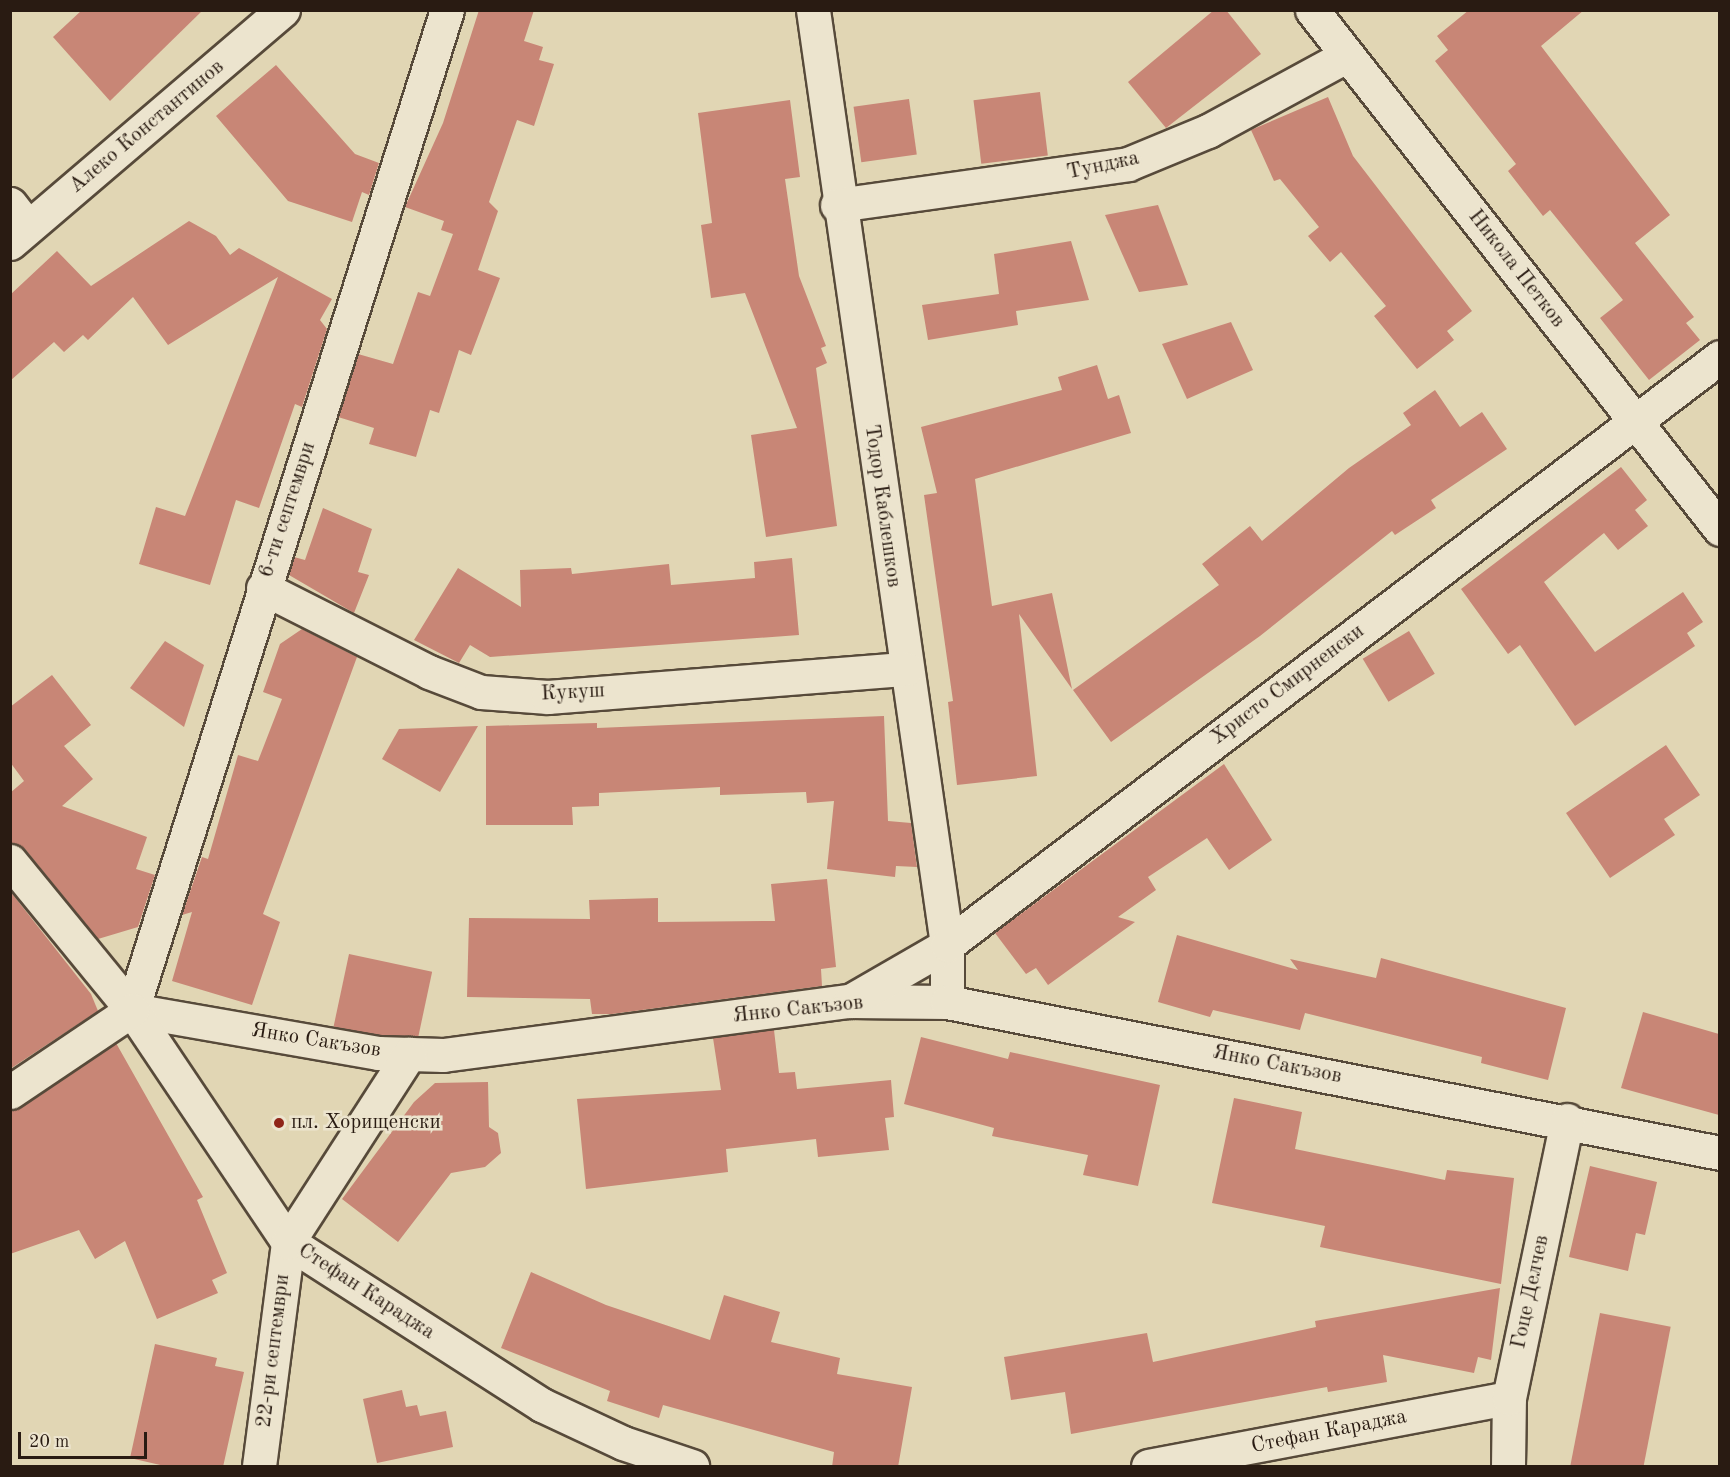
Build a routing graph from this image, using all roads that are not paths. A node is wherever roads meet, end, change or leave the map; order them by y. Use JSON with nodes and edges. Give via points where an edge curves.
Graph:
{"nodes":[{"id":1,"x":283,"y":10,"type":"edge"},
{"id":2,"x":447,"y":10,"type":"edge"},
{"id":3,"x":813,"y":10,"type":"edge"},
{"id":4,"x":1312,"y":10,"type":"edge"},
{"id":5,"x":1346,"y":56,"type":"junction"},
{"id":6,"x":837,"y":205,"type":"junction"},
{"id":7,"x":16,"y":225,"type":"edge"},
{"id":8,"x":1719,"y":357,"type":"edge"},
{"id":9,"x":1636,"y":420,"type":"junction"},
{"id":10,"x":1719,"y":529,"type":"edge"},
{"id":11,"x":263,"y":588,"type":"junction"},
{"id":12,"x":906,"y":669,"type":"junction"},
{"id":13,"x":10,"y":861,"type":"edge"},
{"id":14,"x":947,"y":945,"type":"junction"},
{"id":15,"x":850,"y":1001,"type":"junction"},
{"id":16,"x":947,"y":1002,"type":"junction"},
{"id":17,"x":132,"y":1010,"type":"junction"},
{"id":18,"x":409,"y":1054,"type":"junction"},
{"id":19,"x":10,"y":1092,"type":"edge"},
{"id":20,"x":1567,"y":1120,"type":"junction"},
{"id":21,"x":1719,"y":1153,"type":"edge"},
{"id":22,"x":288,"y":1242,"type":"junction"},
{"id":23,"x":1509,"y":1398,"type":"junction"},
{"id":24,"x":259,"y":1467,"type":"edge"},
{"id":25,"x":692,"y":1467,"type":"edge"},
{"id":26,"x":1148,"y":1467,"type":"edge"},
{"id":27,"x":1508,"y":1467,"type":"edge"}],
"edges":[{"from":1,"to":7,"type":"street","name":"Алеко Константинов"},
{"from":2,"to":11,"type":"street","name":"6-ти септември"},
{"from":3,"to":6,"type":"street","name":"Тодор Каблешков"},
{"from":4,"to":5,"type":"street","name":"Никола Петков"},
{"from":5,"to":6,"type":"street","name":"Тунджа","via":[[1208,131],[1128,164]]},
{"from":5,"to":9,"type":"street","name":"Никола Петков"},
{"from":6,"to":12,"type":"street","name":"Тодор Каблешков"},
{"from":8,"to":9,"type":"street","name":"Христо Смирненски"},
{"from":9,"to":10,"type":"street","name":"Никола Петков"},
{"from":9,"to":14,"type":"street","name":"Христо Смирненски"},
{"from":11,"to":12,"type":"street","name":"Кукуш","via":[[429,672],[481,692],[548,697]]},
{"from":11,"to":17,"type":"street","name":"6-ти септември"},
{"from":12,"to":14,"type":"street","name":"Тодор Каблешков"},
{"from":13,"to":17,"type":"street"},
{"from":14,"to":15,"type":"street","name":"Христо Смирненски"},
{"from":14,"to":16,"type":"street","name":"Тодор Каблешков"},
{"from":15,"to":16,"type":"street","name":"Янко Сакъзов"},
{"from":15,"to":18,"type":"street","name":"Янко Сакъзов","via":[[443,1055]]},
{"from":16,"to":20,"type":"street","name":"Янко Сакъзов"},
{"from":17,"to":18,"type":"street","name":"Янко Сакъзов"},
{"from":17,"to":19,"type":"street"},
{"from":17,"to":22,"type":"street","name":"Стефан Караджа"},
{"from":18,"to":22,"type":"street","name":"22-ри септември"},
{"from":20,"to":21,"type":"street","name":"Янко Сакъзов"},
{"from":20,"to":23,"type":"street","name":"Гоце Делчев"},
{"from":22,"to":24,"type":"street","name":"22-ри септември"},
{"from":22,"to":25,"type":"street","name":"Стефан Караджа","via":[[542,1405],[623,1443]]},
{"from":23,"to":26,"type":"street","name":"Стефан Караджа"},
{"from":23,"to":27,"type":"street","name":"Гоце Делчев"}]}
